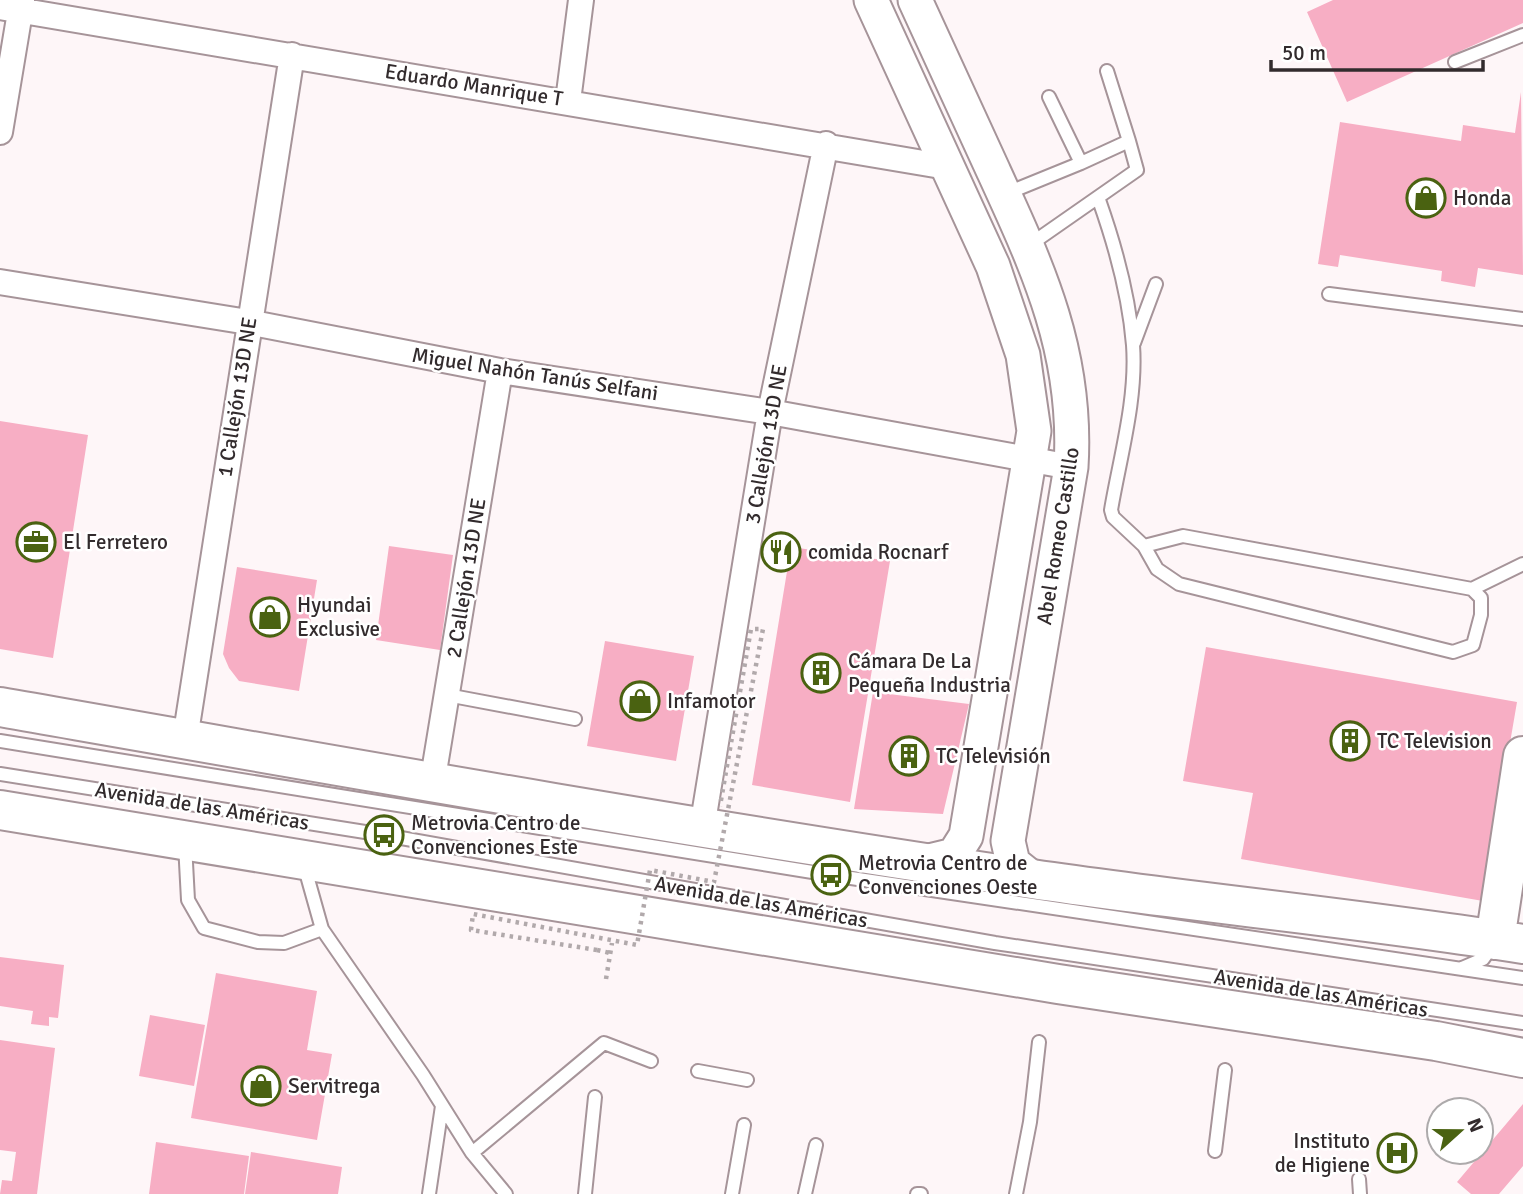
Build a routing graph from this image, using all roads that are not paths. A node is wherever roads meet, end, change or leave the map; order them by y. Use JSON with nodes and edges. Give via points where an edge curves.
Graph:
{"nodes":[{"id":1,"x":581,"y":0,"type":"edge"},
{"id":2,"x":871,"y":0,"type":"edge"},
{"id":3,"x":915,"y":0,"type":"edge"},
{"id":4,"x":14,"y":5,"type":"edge"},
{"id":5,"x":1523,"y":35,"type":"edge"},
{"id":6,"x":292,"y":55,"type":"junction"},
{"id":7,"x":1455,"y":62,"type":"dead end"},
{"id":8,"x":1107,"y":71,"type":"dead end"},
{"id":9,"x":1049,"y":97,"type":"dead end"},
{"id":10,"x":568,"y":100,"type":"junction"},
{"id":11,"x":0,"y":132,"type":"edge"},
{"id":12,"x":1129,"y":141,"type":"junction"},
{"id":13,"x":826,"y":144,"type":"junction"},
{"id":14,"x":1081,"y":163,"type":"junction"},
{"id":15,"x":947,"y":167,"type":"junction"},
{"id":16,"x":1004,"y":195,"type":"junction"},
{"id":17,"x":1100,"y":200,"type":"junction"},
{"id":18,"x":1028,"y":246,"type":"junction"},
{"id":19,"x":0,"y":282,"type":"edge"},
{"id":20,"x":1156,"y":284,"type":"dead end"},
{"id":21,"x":1329,"y":293,"type":"dead end"},
{"id":22,"x":1523,"y":319,"type":"edge"},
{"id":23,"x":248,"y":322,"type":"junction"},
{"id":24,"x":1133,"y":347,"type":"junction"},
{"id":25,"x":500,"y":372,"type":"junction"},
{"id":26,"x":770,"y":412,"type":"junction"},
{"id":27,"x":1031,"y":460,"type":"junction"},
{"id":28,"x":1071,"y":467,"type":"junction"},
{"id":29,"x":1144,"y":546,"type":"junction"},
{"id":30,"x":1523,"y":564,"type":"edge"},
{"id":31,"x":1472,"y":589,"type":"junction"},
{"id":32,"x":447,"y":695,"type":"junction"},
{"id":33,"x":0,"y":707,"type":"edge"},
{"id":34,"x":575,"y":719,"type":"dead end"},
{"id":35,"x":185,"y":739,"type":"junction"},
{"id":36,"x":0,"y":741,"type":"edge"},
{"id":37,"x":1523,"y":755,"type":"edge"},
{"id":38,"x":0,"y":774,"type":"edge"},
{"id":39,"x":432,"y":784,"type":"junction"},
{"id":40,"x":0,"y":810,"type":"edge"},
{"id":41,"x":711,"y":817,"type":"junction"},
{"id":42,"x":184,"y":839,"type":"junction"},
{"id":43,"x":302,"y":858,"type":"junction"},
{"id":44,"x":925,"y":862,"type":"junction"},
{"id":45,"x":1033,"y":879,"type":"junction"},
{"id":46,"x":321,"y":929,"type":"junction"},
{"id":47,"x":1509,"y":942,"type":"edge"},
{"id":48,"x":1455,"y":969,"type":"junction"},
{"id":49,"x":1523,"y":978,"type":"edge"},
{"id":50,"x":1523,"y":1023,"type":"edge"},
{"id":51,"x":1039,"y":1042,"type":"dead end"},
{"id":52,"x":1523,"y":1058,"type":"edge"},
{"id":53,"x":651,"y":1061,"type":"dead end"},
{"id":54,"x":1225,"y":1070,"type":"dead end"},
{"id":55,"x":698,"y":1071,"type":"dead end"},
{"id":56,"x":747,"y":1080,"type":"dead end"},
{"id":57,"x":595,"y":1097,"type":"dead end"},
{"id":58,"x":442,"y":1106,"type":"junction"},
{"id":59,"x":744,"y":1125,"type":"dead end"},
{"id":60,"x":816,"y":1145,"type":"dead end"},
{"id":61,"x":1215,"y":1151,"type":"dead end"},
{"id":62,"x":472,"y":1153,"type":"junction"},
{"id":63,"x":1359,"y":1179,"type":"dead end"},
{"id":64,"x":429,"y":1194,"type":"edge"},
{"id":65,"x":506,"y":1194,"type":"edge"},
{"id":66,"x":585,"y":1194,"type":"edge"},
{"id":67,"x":732,"y":1194,"type":"edge"},
{"id":68,"x":805,"y":1194,"type":"edge"},
{"id":69,"x":1016,"y":1194,"type":"edge"},
{"id":70,"x":1360,"y":1194,"type":"edge"}],
"edges":[{"from":1,"to":10,"type":"street"},
{"from":2,"to":15,"type":"street","name":"Abel Romeo Castillo"},
{"from":3,"to":16,"type":"street","name":"Abel Romeo Castillo"},
{"from":4,"to":6,"type":"street","name":"Eduardo Manrique T"},
{"from":4,"to":11,"type":"street"},
{"from":5,"to":7,"type":"lane"},
{"from":6,"to":10,"type":"street","name":"Eduardo Manrique T"},
{"from":6,"to":23,"type":"street","name":"1 Callejón 13D NE"},
{"from":8,"to":12,"type":"lane"},
{"from":9,"to":14,"type":"lane"},
{"from":10,"to":13,"type":"street","name":"Eduardo Manrique T"},
{"from":12,"to":14,"type":"lane"},
{"from":12,"to":17,"type":"lane","via":[[1137,170]]},
{"from":13,"to":15,"type":"street","name":"Eduardo Manrique T"},
{"from":13,"to":26,"type":"street","name":"3 Callejón 13D NE"},
{"from":14,"to":16,"type":"lane"},
{"from":15,"to":27,"type":"street","name":"Abel Romeo Castillo","via":[[993,266],[1023,355],[1034,431]]},
{"from":16,"to":18,"type":"street","name":"Abel Romeo Castillo"},
{"from":17,"to":18,"type":"lane"},
{"from":17,"to":24,"type":"lane","via":[[1120,260]]},
{"from":18,"to":28,"type":"street","name":"Abel Romeo Castillo","via":[[1060,334],[1068,373],[1074,423]]},
{"from":19,"to":23,"type":"street","name":"Miguel Nahón Tanús Selfani"},
{"from":20,"to":24,"type":"lane"},
{"from":21,"to":22,"type":"lane"},
{"from":23,"to":25,"type":"street","name":"Miguel Nahón Tanús Selfani"},
{"from":23,"to":35,"type":"street","name":"1 Callejón 13D NE"},
{"from":24,"to":29,"type":"lane","via":[[1131,393],[1111,510]]},
{"from":25,"to":26,"type":"street","name":"Miguel Nahón Tanús Selfani"},
{"from":25,"to":32,"type":"street","name":"2 Callejón 13D NE"},
{"from":26,"to":27,"type":"street","name":"Miguel Nahón Tanús Selfani"},
{"from":26,"to":41,"type":"street","name":"3 Callejón 13D NE"},
{"from":27,"to":28,"type":"street","name":"Miguel Nahón Tanús Selfani"},
{"from":27,"to":44,"type":"street","name":"Abel Romeo Castillo","via":[[966,836],[954,855]]},
{"from":28,"to":45,"type":"street","name":"Abel Romeo Castillo","via":[[1008,841],[1013,863]]},
{"from":29,"to":31,"type":"lane","via":[[1183,536]]},
{"from":29,"to":31,"type":"lane","via":[[1157,569],[1179,584],[1453,652],[1473,645],[1481,615],[1480,598]]},
{"from":30,"to":31,"type":"lane"},
{"from":32,"to":34,"type":"lane"},
{"from":32,"to":39,"type":"street","name":"2 Callejón 13D NE"},
{"from":33,"to":35,"type":"main road"},
{"from":35,"to":39,"type":"main road"},
{"from":36,"to":48,"type":"lane","name":"Avenida de las Américas","via":[[831,875]]},
{"from":37,"to":47,"type":"main road"},
{"from":38,"to":50,"type":"lane","name":"Avenida de las Américas","via":[[384,835],[995,943]]},
{"from":39,"to":41,"type":"main road"},
{"from":40,"to":42,"type":"main road","name":"Avenida de las Américas"},
{"from":41,"to":44,"type":"main road"},
{"from":42,"to":43,"type":"main road","name":"Avenida de las Américas"},
{"from":42,"to":46,"type":"lane","via":[[188,900],[204,928],[258,942],[284,943]]},
{"from":43,"to":46,"type":"lane"},
{"from":43,"to":52,"type":"main road","name":"Avenida de las Américas"},
{"from":44,"to":45,"type":"main road"},
{"from":45,"to":47,"type":"main road"},
{"from":46,"to":58,"type":"lane"},
{"from":47,"to":48,"type":"lane","via":[[1483,959]]},
{"from":48,"to":49,"type":"lane","name":"Avenida de las Américas"},
{"from":51,"to":69,"type":"lane"},
{"from":53,"to":62,"type":"lane","via":[[604,1044]]},
{"from":54,"to":61,"type":"lane"},
{"from":55,"to":56,"type":"lane"},
{"from":57,"to":66,"type":"lane"},
{"from":58,"to":62,"type":"lane"},
{"from":58,"to":64,"type":"lane"},
{"from":59,"to":67,"type":"lane"},
{"from":60,"to":68,"type":"lane"},
{"from":62,"to":65,"type":"lane"},
{"from":63,"to":70,"type":"lane"}]}
